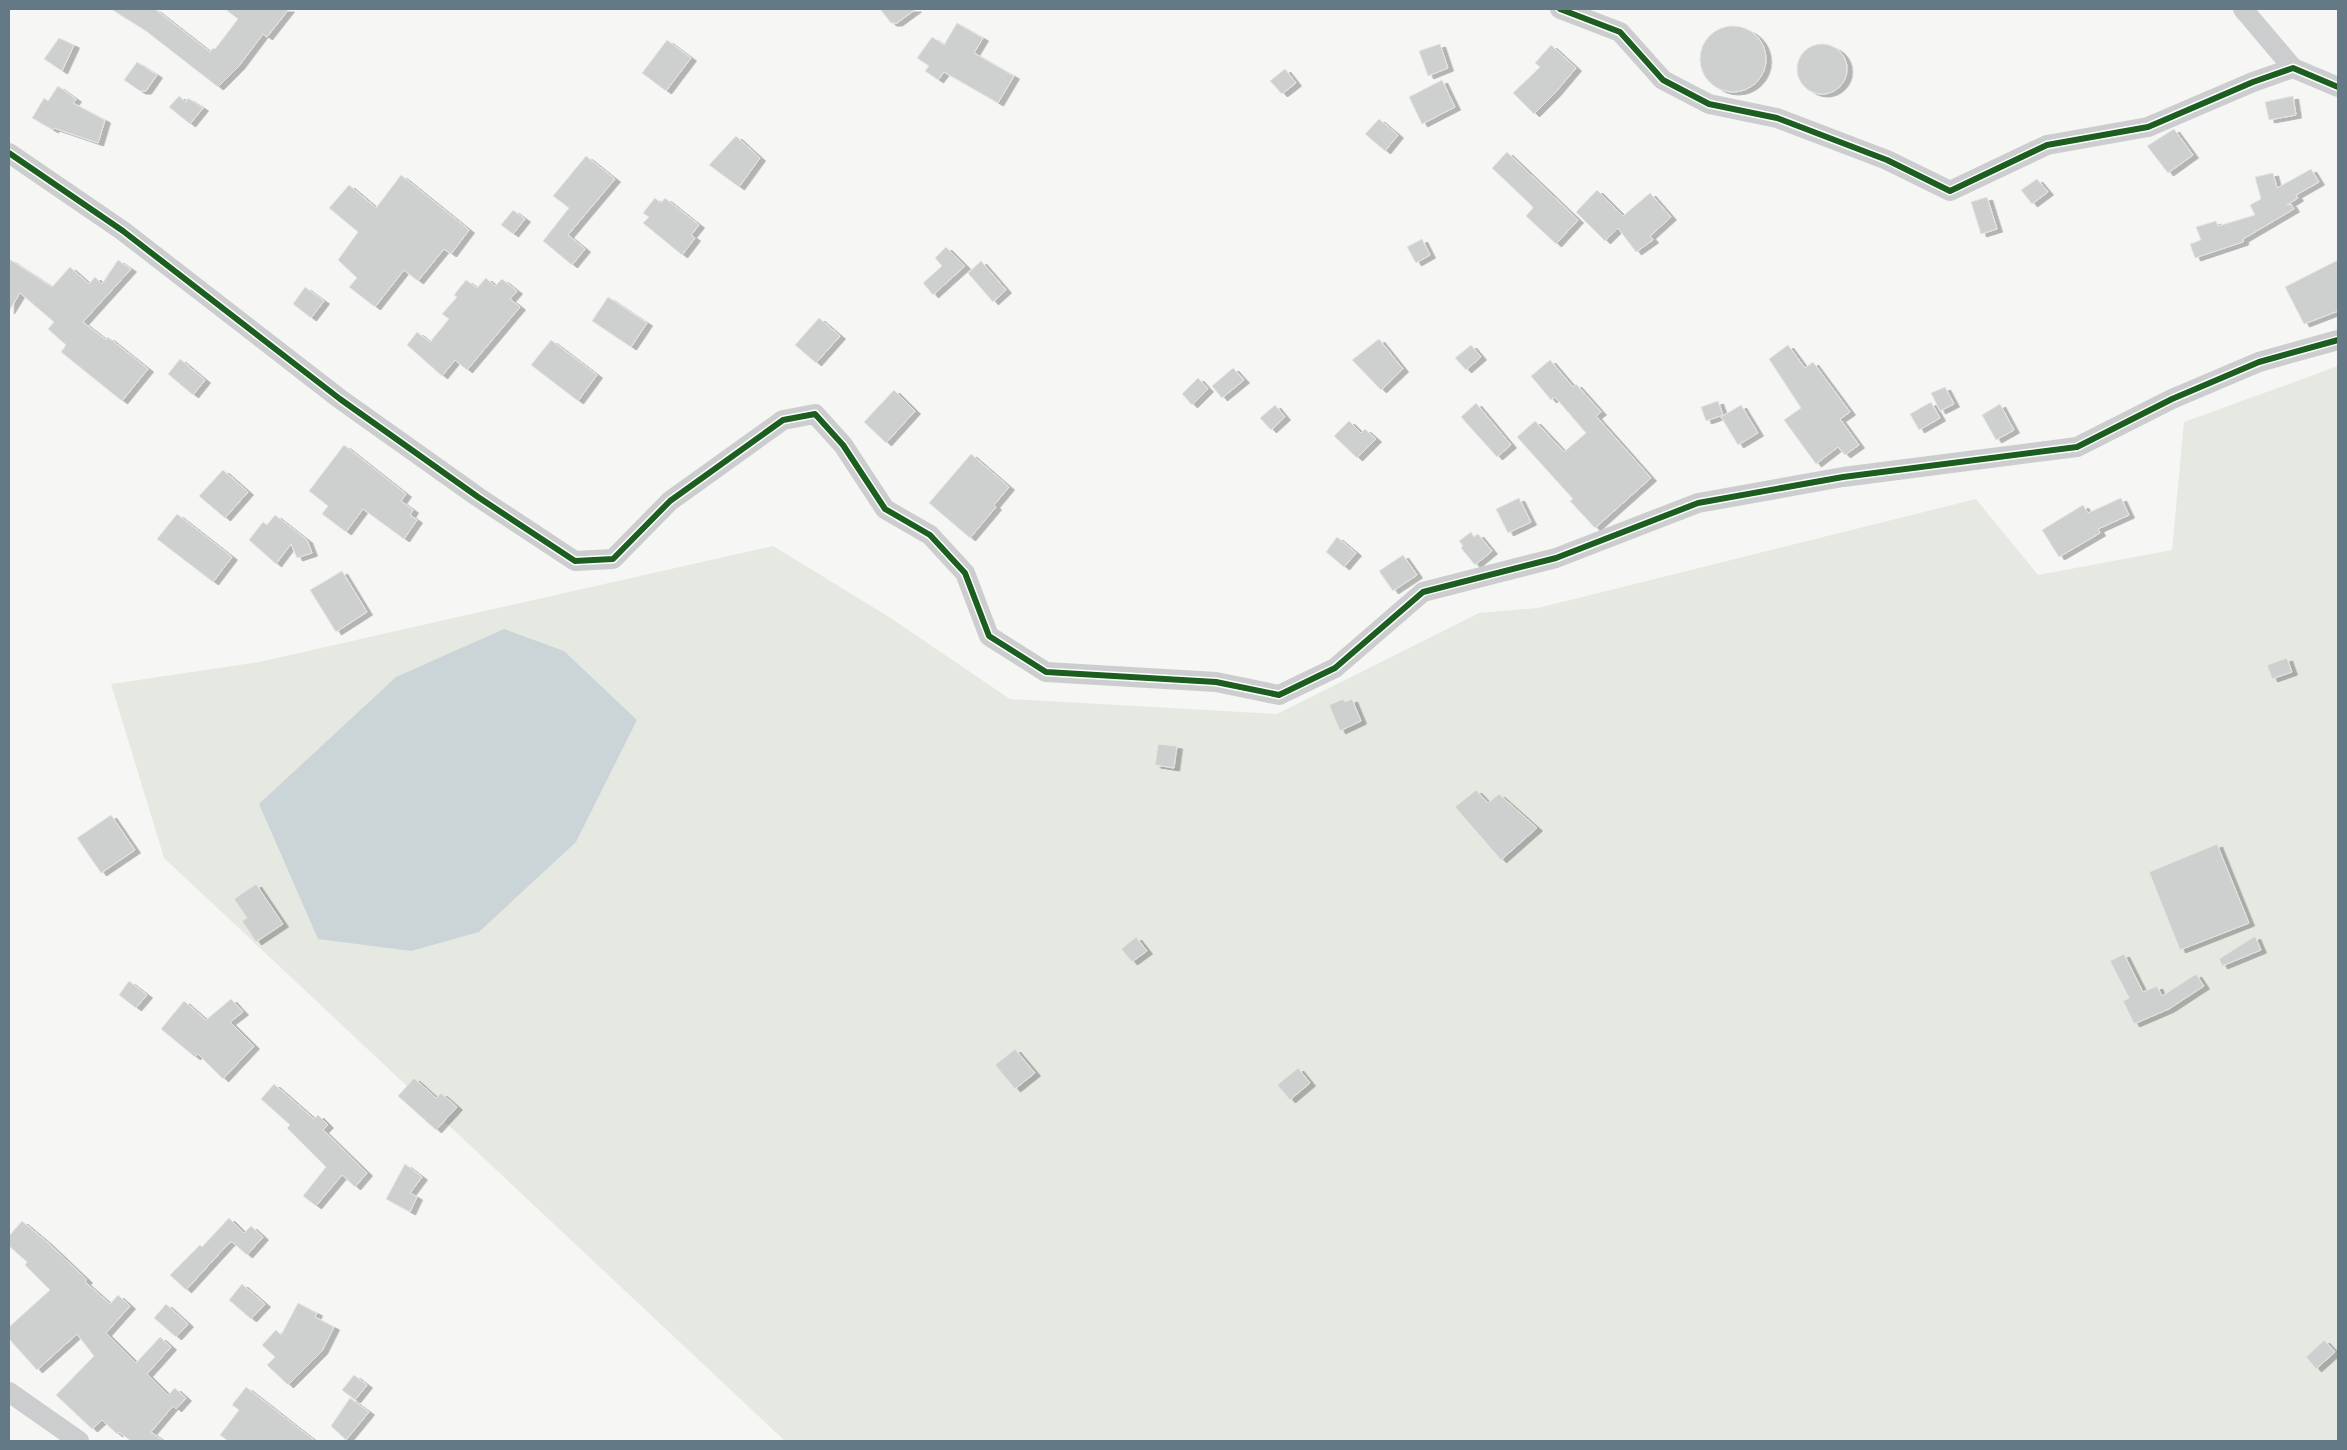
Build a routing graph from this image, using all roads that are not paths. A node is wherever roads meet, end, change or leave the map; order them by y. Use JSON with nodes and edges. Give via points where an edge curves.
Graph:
{"nodes":[{"id":1,"x":1560,"y":9,"type":"edge"},
{"id":2,"x":2243,"y":9,"type":"edge"},
{"id":3,"x":2293,"y":68,"type":"junction"},
{"id":4,"x":2338,"y":87,"type":"edge"},
{"id":5,"x":9,"y":153,"type":"edge"},
{"id":6,"x":2338,"y":340,"type":"edge"},
{"id":7,"x":9,"y":1392,"type":"edge"},
{"id":8,"x":79,"y":1441,"type":"edge"}],
"edges":[{"from":1,"to":3,"type":"street","via":[[1620,32],[1663,80],[1708,104],[1777,118],[1887,160],[1950,191],[2047,145],[2148,127]]},
{"from":2,"to":3,"type":"street"},
{"from":3,"to":4,"type":"street"},
{"from":5,"to":6,"type":"street","via":[[122,231],[340,399],[478,497],[576,561],[612,560],[670,500],[783,420],[815,414],[843,445],[885,509],[930,536],[965,573],[989,636],[1046,672],[1216,682],[1279,695],[1335,668],[1423,592],[1556,558],[1698,503],[1843,477],[2077,447],[2172,399],[2259,362]]},
{"from":7,"to":8,"type":"street"}]}
